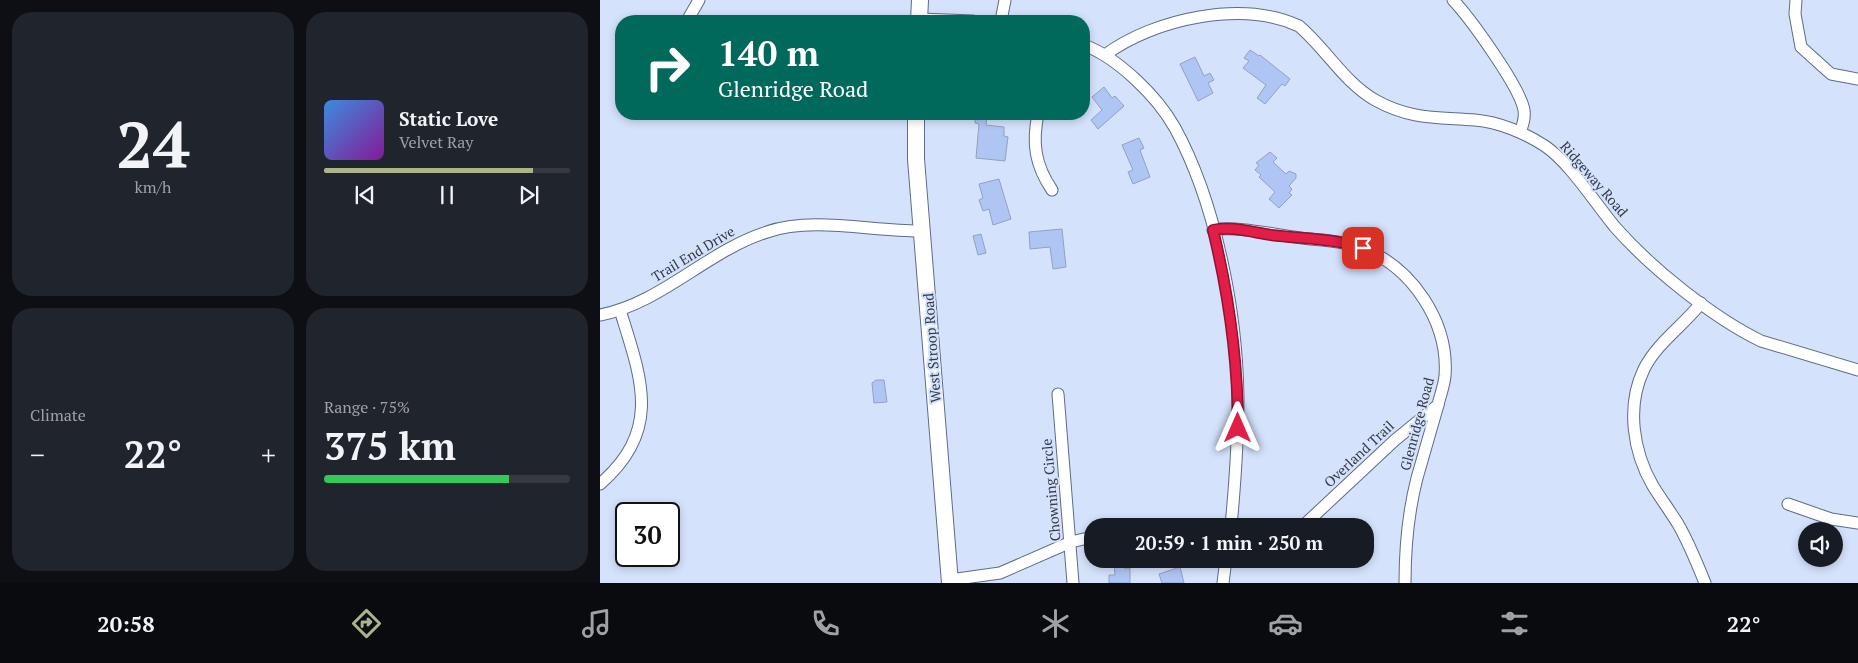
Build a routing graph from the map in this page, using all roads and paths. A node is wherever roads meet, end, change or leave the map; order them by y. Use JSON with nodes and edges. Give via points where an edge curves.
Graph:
{"nodes":[{"id":1,"x":699,"y":0,"type":"edge"},
{"id":2,"x":920,"y":0,"type":"edge"},
{"id":3,"x":1005,"y":0,"type":"edge"},
{"id":4,"x":1453,"y":0,"type":"edge"},
{"id":5,"x":1796,"y":0,"type":"edge"},
{"id":6,"x":690,"y":15,"type":"edge"},
{"id":7,"x":919,"y":15,"type":"edge"},
{"id":8,"x":1003,"y":15,"type":"edge"},
{"id":9,"x":1090,"y":48,"type":"edge"},
{"id":10,"x":1105,"y":55,"type":"junction"},
{"id":11,"x":1858,"y":79,"type":"edge"},
{"id":12,"x":916,"y":120,"type":"edge"},
{"id":13,"x":1037,"y":120,"type":"edge"},
{"id":14,"x":1520,"y":132,"type":"junction"},
{"id":15,"x":1052,"y":190,"type":"dead end"},
{"id":16,"x":923,"y":230,"type":"junction"},
{"id":17,"x":1213,"y":230,"type":"junction"},
{"id":18,"x":1701,"y":303,"type":"junction"},
{"id":19,"x":620,"y":310,"type":"junction"},
{"id":20,"x":600,"y":315,"type":"edge"},
{"id":21,"x":1858,"y":370,"type":"edge"},
{"id":22,"x":1058,"y":394,"type":"dead end"},
{"id":23,"x":1438,"y":405,"type":"junction"},
{"id":24,"x":600,"y":484,"type":"edge"},
{"id":25,"x":1788,"y":504,"type":"dead end"},
{"id":26,"x":1232,"y":518,"type":"edge"},
{"id":27,"x":1312,"y":518,"type":"edge"},
{"id":28,"x":1858,"y":523,"type":"edge"},
{"id":29,"x":1084,"y":540,"type":"edge"},
{"id":30,"x":1071,"y":542,"type":"junction"},
{"id":31,"x":1225,"y":568,"type":"edge"},
{"id":32,"x":950,"y":582,"type":"edge"},
{"id":33,"x":1073,"y":583,"type":"edge"},
{"id":34,"x":1223,"y":583,"type":"edge"},
{"id":35,"x":1405,"y":583,"type":"edge"},
{"id":36,"x":1705,"y":583,"type":"edge"}],
"edges":[{"from":1,"to":6,"type":"street"},
{"from":2,"to":7,"type":"main road"},
{"from":3,"to":8,"type":"street"},
{"from":4,"to":14,"type":"street","via":[[1480,35],[1518,96],[1524,113]]},
{"from":5,"to":11,"type":"street","via":[[1801,47],[1831,74]]},
{"from":9,"to":10,"type":"street"},
{"from":10,"to":14,"type":"street","name":"Ridgeway Road","via":[[1142,31],[1191,11],[1228,5],[1269,9],[1292,20],[1359,89],[1395,110],[1431,119],[1488,122]]},
{"from":10,"to":17,"type":"street","via":[[1151,95],[1174,126],[1195,174]]},
{"from":12,"to":16,"type":"main road","name":"West Stroop Road"},
{"from":13,"to":15,"type":"street","via":[[1036,157],[1039,170]]},
{"from":14,"to":18,"type":"street","name":"Ridgeway Road","via":[[1546,146],[1621,233]]},
{"from":16,"to":19,"type":"street","name":"Trail End Drive","via":[[811,226],[776,229],[727,249],[666,287]]},
{"from":16,"to":32,"type":"main road","name":"West Stroop Road"},
{"from":17,"to":23,"type":"street","name":"Glenridge Road","via":[[1231,228],[1348,243],[1394,267],[1420,294],[1438,326],[1445,356],[1445,374]]},
{"from":17,"to":26,"type":"street","via":[[1226,284],[1236,354],[1238,428]]},
{"from":18,"to":21,"type":"street","name":"Ridgeway Road","via":[[1761,341]]},
{"from":18,"to":36,"type":"street","via":[[1644,368],[1638,382],[1634,414],[1644,467],[1689,544]]},
{"from":19,"to":20,"type":"street","name":"Trail End Drive"},
{"from":19,"to":24,"type":"street","via":[[642,388],[640,419],[630,450]]},
{"from":22,"to":30,"type":"street","name":"Chowning Circle"},
{"from":23,"to":27,"type":"street","name":"Overland Trail","via":[[1395,440]]},
{"from":23,"to":35,"type":"street","name":"Glenridge Road","via":[[1410,508]]},
{"from":25,"to":28,"type":"street"},
{"from":29,"to":30,"type":"street"},
{"from":30,"to":32,"type":"street","via":[[1000,573]]},
{"from":30,"to":33,"type":"street","name":"Chowning Circle"},
{"from":31,"to":34,"type":"street"}]}
